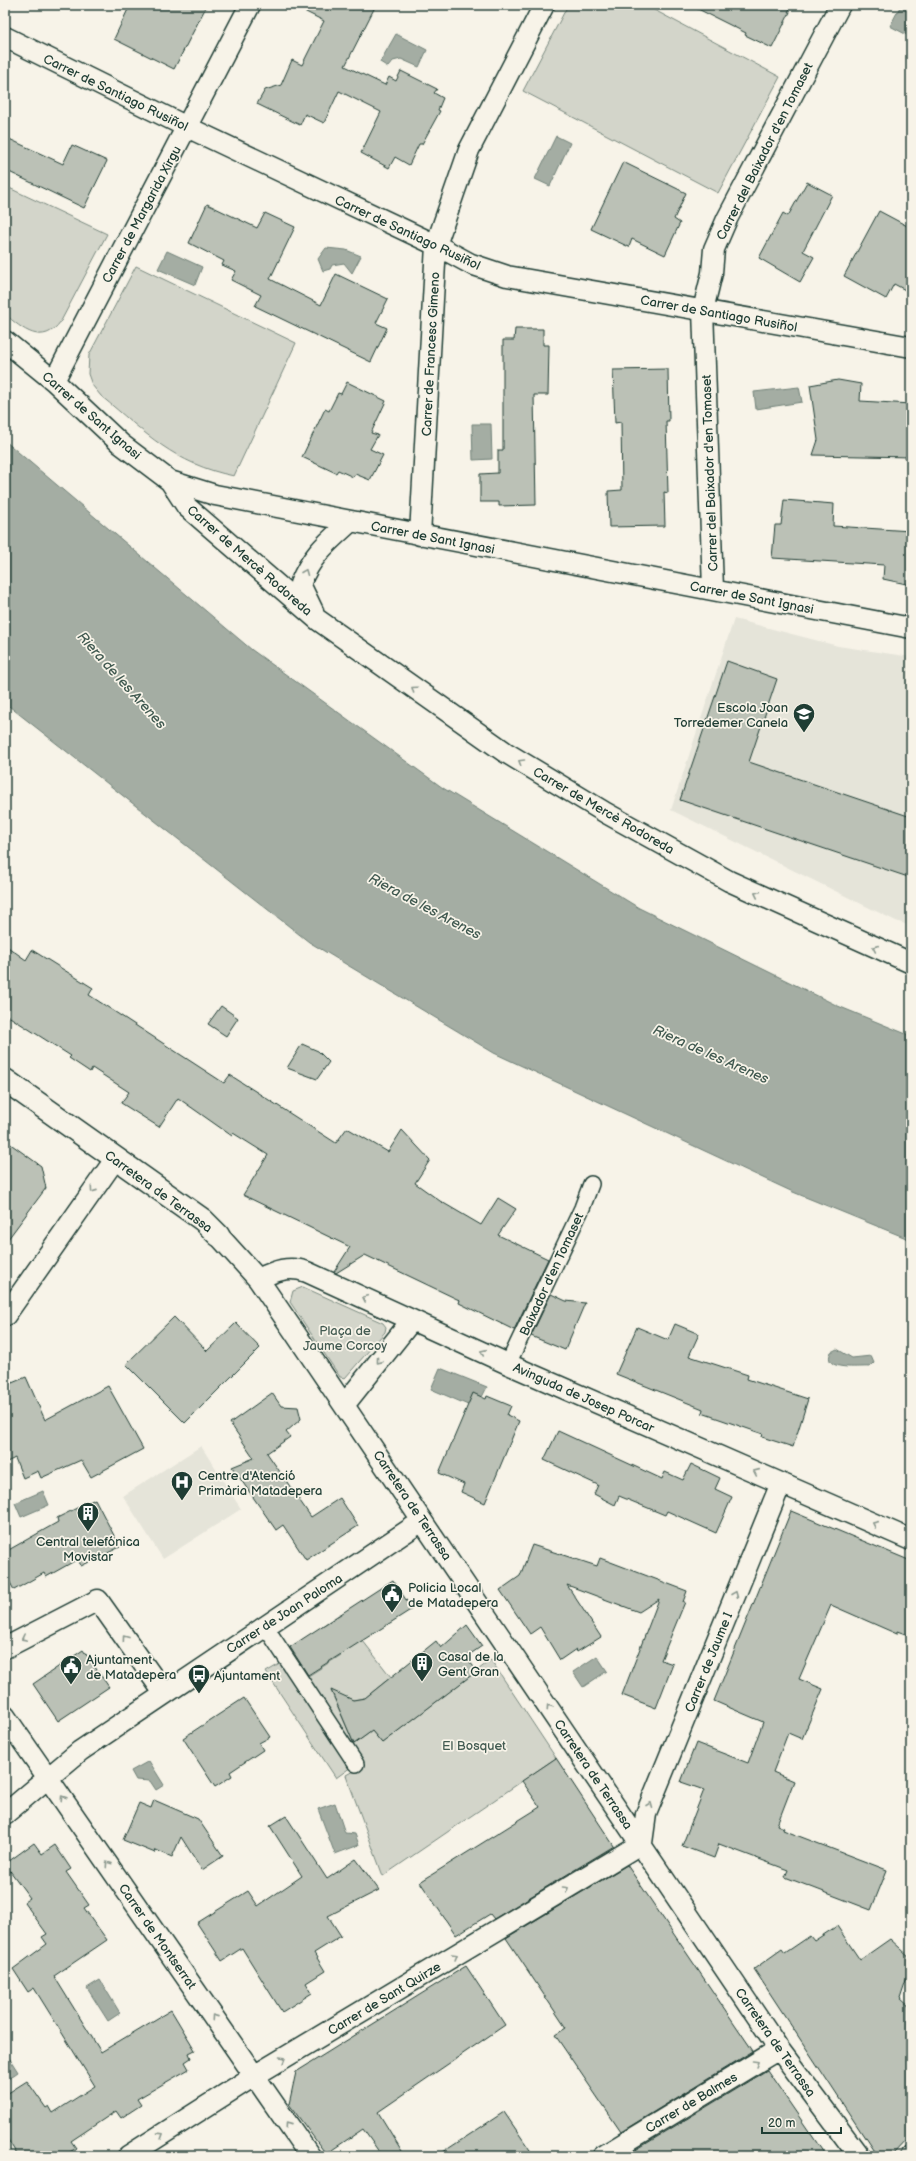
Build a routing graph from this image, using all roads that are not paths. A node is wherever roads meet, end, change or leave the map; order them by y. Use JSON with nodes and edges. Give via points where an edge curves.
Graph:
{"nodes":[{"id":1,"x":250,"y":5,"type":"edge"},
{"id":2,"x":544,"y":5,"type":"edge"},
{"id":3,"x":840,"y":5,"type":"edge"},
{"id":4,"x":5,"y":38,"type":"edge"},
{"id":5,"x":187,"y":127,"type":"junction"},
{"id":6,"x":436,"y":244,"type":"junction"},
{"id":7,"x":703,"y":310,"type":"junction"},
{"id":8,"x":5,"y":341,"type":"edge"},
{"id":9,"x":911,"y":347,"type":"edge"},
{"id":10,"x":54,"y":381,"type":"junction"},
{"id":11,"x":170,"y":480,"type":"junction"},
{"id":12,"x":351,"y":521,"type":"junction"},
{"id":13,"x":420,"y":535,"type":"junction"},
{"id":14,"x":713,"y":589,"type":"junction"},
{"id":15,"x":318,"y":620,"type":"junction"},
{"id":16,"x":911,"y":628,"type":"edge"},
{"id":17,"x":911,"y":963,"type":"edge"},
{"id":18,"x":5,"y":1080,"type":"edge"},
{"id":19,"x":116,"y":1158,"type":"junction"},
{"id":20,"x":591,"y":1184,"type":"dead end"},
{"id":21,"x":218,"y":1235,"type":"joint"},
{"id":22,"x":258,"y":1279,"type":"junction"},
{"id":23,"x":5,"y":1316,"type":"edge"},
{"id":24,"x":412,"y":1320,"type":"junction"},
{"id":25,"x":508,"y":1364,"type":"junction"},
{"id":26,"x":345,"y":1404,"type":"junction"},
{"id":27,"x":781,"y":1483,"type":"junction"},
{"id":28,"x":422,"y":1521,"type":"junction"},
{"id":29,"x":911,"y":1540,"type":"edge"},
{"id":30,"x":265,"y":1626,"type":"junction"},
{"id":31,"x":5,"y":1648,"type":"edge"},
{"id":32,"x":164,"y":1693,"type":"junction"},
{"id":33,"x":5,"y":1716,"type":"edge"},
{"id":34,"x":356,"y":1764,"type":"dead end"},
{"id":35,"x":48,"y":1776,"type":"junction"},
{"id":36,"x":5,"y":1814,"type":"edge"},
{"id":37,"x":642,"y":1843,"type":"junction"},
{"id":38,"x":779,"y":2049,"type":"junction"},
{"id":39,"x":254,"y":2076,"type":"junction"},
{"id":40,"x":911,"y":2153,"type":"edge"},
{"id":41,"x":128,"y":2156,"type":"edge"},
{"id":42,"x":310,"y":2156,"type":"edge"},
{"id":43,"x":603,"y":2156,"type":"edge"},
{"id":44,"x":859,"y":2156,"type":"edge"},
{"id":45,"x":908,"y":2156,"type":"edge"}],
"edges":[{"from":1,"to":5,"type":"street","name":"Carrer de Margarida Xirgu"},
{"from":2,"to":6,"type":"street","name":"Carrer de Francesc Gimeno","via":[[469,150]]},
{"from":3,"to":7,"type":"street","name":"Carrer del Baixador d'en Tomaset","via":[[727,219],[714,249],[712,273]]},
{"from":4,"to":5,"type":"street","name":"Carrer de Santiago Rusiñol"},
{"from":5,"to":6,"type":"street","name":"Carrer de Santiago Rusiñol"},
{"from":5,"to":10,"type":"street","name":"Carrer de Margarida Xirgu"},
{"from":6,"to":7,"type":"street","name":"Carrer de Santiago Rusiñol","via":[[471,264],[507,276]]},
{"from":6,"to":13,"type":"street","name":"Carrer de Francesc Gimeno"},
{"from":7,"to":9,"type":"street","name":"Carrer de Santiago Rusiñol"},
{"from":7,"to":14,"type":"street","name":"Carrer del Baixador d'en Tomaset"},
{"from":8,"to":10,"type":"street","name":"Carrer de Sant Ignasi"},
{"from":10,"to":11,"type":"street","name":"Carrer de Sant Ignasi","via":[[121,444]]},
{"from":11,"to":12,"type":"street","name":"Carrer de Sant Ignasi","via":[[215,495]]},
{"from":11,"to":15,"type":"street","name":"Carrer de Mercè Rodoreda","via":[[187,507]]},
{"from":12,"to":13,"type":"street","name":"Carrer de Sant Ignasi"},
{"from":15,"to":12,"type":"street","name":"Carrer de Mercè Rodoreda","one_way":true,"via":[[300,584],[318,550]]},
{"from":13,"to":14,"type":"street","name":"Carrer de Sant Ignasi"},
{"from":14,"to":16,"type":"street","name":"Carrer de Sant Ignasi"},
{"from":17,"to":15,"type":"street","name":"Carrer de Mercè Rodoreda","one_way":true,"via":[[729,881],[606,813],[505,752]]},
{"from":18,"to":19,"type":"street","name":"Carretera de Terrassa"},
{"from":19,"to":21,"type":"street","name":"Carretera de Terrassa","via":[[203,1220]]},
{"from":19,"to":23,"type":"street","one_way":true},
{"from":20,"to":25,"type":"street","name":"Baixador d'en Tomaset"},
{"from":21,"to":22,"type":"street","name":"Carretera de Terrassa"},
{"from":24,"to":22,"type":"street","name":"Avinguda de Josep Porcar","one_way":true,"via":[[298,1268],[274,1272]]},
{"from":22,"to":26,"type":"street","name":"Carretera de Terrassa"},
{"from":25,"to":24,"type":"street","name":"Avinguda de Josep Porcar","one_way":true},
{"from":24,"to":26,"type":"street","one_way":true},
{"from":27,"to":25,"type":"street","name":"Avinguda de Josep Porcar","one_way":true},
{"from":26,"to":28,"type":"street","name":"Carretera de Terrassa"},
{"from":29,"to":27,"type":"street","name":"Avinguda de Josep Porcar","one_way":true},
{"from":37,"to":27,"type":"street","name":"Carrer de Jaume I","one_way":true,"via":[[646,1814]]},
{"from":28,"to":30,"type":"street","name":"Carrer de Joan Paloma"},
{"from":37,"to":28,"type":"street","name":"Carretera de Terrassa","one_way":true},
{"from":30,"to":32,"type":"street","name":"Carrer de Joan Paloma"},
{"from":30,"to":34,"type":"street"},
{"from":32,"to":31,"type":"street","one_way":true,"via":[[98,1600]]},
{"from":32,"to":35,"type":"street","name":"Carrer de Joan Paloma"},
{"from":33,"to":35,"type":"street","name":"Carrer de Montserrat"},
{"from":35,"to":36,"type":"street","name":"Carrer de Joan Paloma"},
{"from":39,"to":35,"type":"street","name":"Carrer de Montserrat","one_way":true},
{"from":37,"to":38,"type":"street","name":"Carretera de Terrassa"},
{"from":39,"to":37,"type":"street","name":"Carrer de Sant Quirze","one_way":true},
{"from":43,"to":38,"type":"street","name":"Carrer de Balmes","one_way":true},
{"from":38,"to":44,"type":"street","name":"Carretera de Terrassa"},
{"from":41,"to":39,"type":"street","name":"Carrer de Sant Quirze","one_way":true},
{"from":42,"to":39,"type":"street","name":"Carrer de Montserrat","one_way":true},
{"from":40,"to":45,"type":"street"}]}
